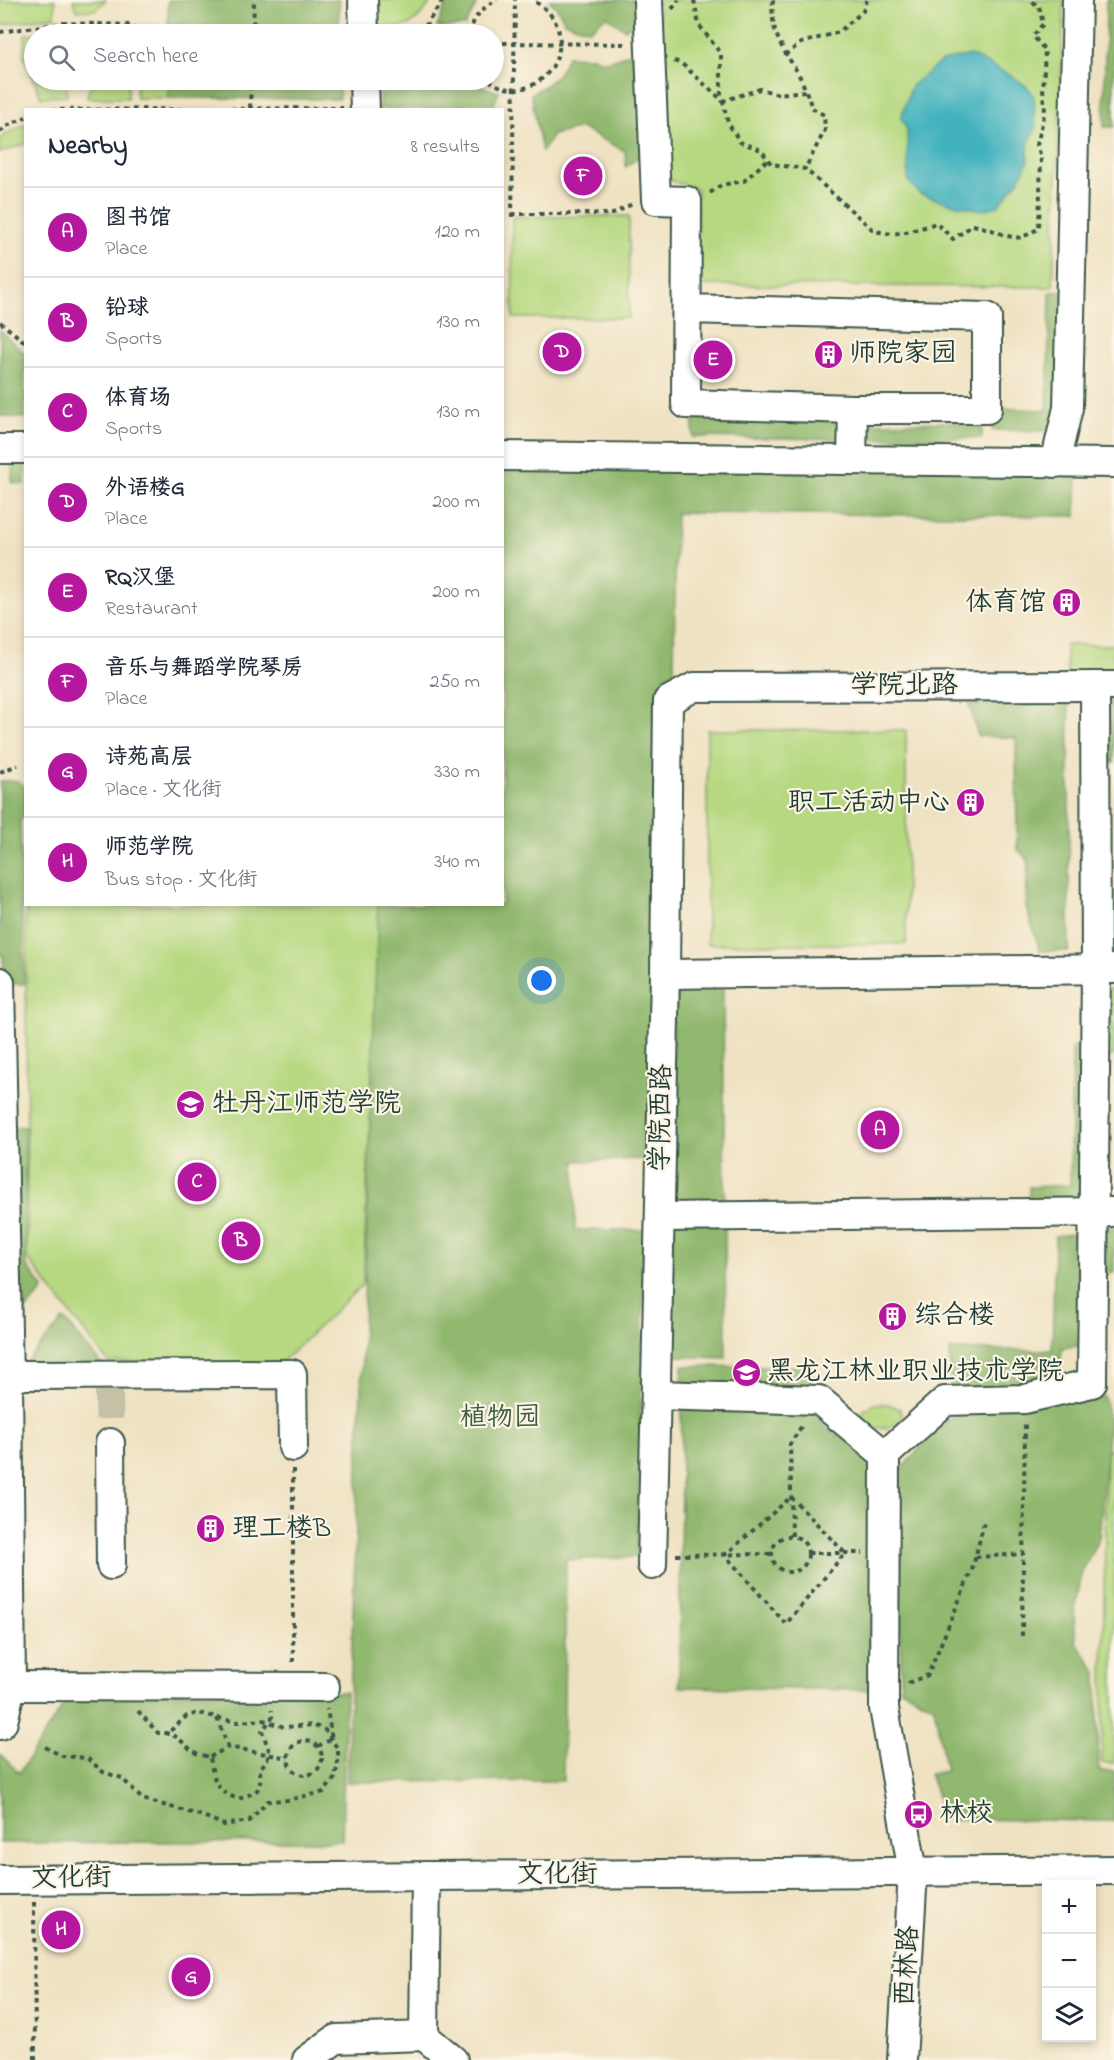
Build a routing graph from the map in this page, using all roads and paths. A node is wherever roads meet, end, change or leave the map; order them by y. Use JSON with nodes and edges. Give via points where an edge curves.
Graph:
{"nodes":[{"id":1,"x":254,"y":0,"type":"edge"},
{"id":2,"x":363,"y":0,"type":"edge"},
{"id":3,"x":443,"y":0,"type":"edge"},
{"id":4,"x":497,"y":0,"type":"edge"},
{"id":5,"x":515,"y":0,"type":"edge"},
{"id":6,"x":532,"y":0,"type":"edge"},
{"id":7,"x":648,"y":0,"type":"edge"},
{"id":8,"x":694,"y":0,"type":"edge"},
{"id":9,"x":773,"y":0,"type":"edge"},
{"id":10,"x":867,"y":0,"type":"edge"},
{"id":11,"x":1029,"y":0,"type":"edge"},
{"id":12,"x":1077,"y":0,"type":"edge"},
{"id":13,"x":56,"y":24,"type":"edge"},
{"id":14,"x":96,"y":24,"type":"edge"},
{"id":15,"x":253,"y":24,"type":"edge"},
{"id":16,"x":364,"y":24,"type":"edge"},
{"id":17,"x":427,"y":24,"type":"edge"},
{"id":18,"x":474,"y":24,"type":"edge"},
{"id":19,"x":24,"y":29,"type":"edge"},
{"id":20,"x":0,"y":32,"type":"edge"},
{"id":21,"x":504,"y":43,"type":"edge"},
{"id":22,"x":515,"y":43,"type":"junction"},
{"id":23,"x":561,"y":43,"type":"junction"},
{"id":24,"x":650,"y":48,"type":"junction"},
{"id":25,"x":785,"y":55,"type":"junction"},
{"id":26,"x":504,"y":87,"type":"edge"},
{"id":27,"x":515,"y":88,"type":"junction"},
{"id":28,"x":251,"y":90,"type":"edge"},
{"id":29,"x":364,"y":90,"type":"edge"},
{"id":30,"x":806,"y":91,"type":"junction"},
{"id":31,"x":723,"y":101,"type":"junction"},
{"id":32,"x":250,"y":108,"type":"edge"},
{"id":33,"x":364,"y":108,"type":"edge"},
{"id":34,"x":24,"y":118,"type":"edge"},
{"id":35,"x":0,"y":132,"type":"edge"},
{"id":36,"x":767,"y":160,"type":"junction"},
{"id":37,"x":805,"y":169,"type":"junction"},
{"id":38,"x":656,"y":200,"type":"junction"},
{"id":39,"x":687,"y":201,"type":"junction"},
{"id":40,"x":687,"y":309,"type":"junction"},
{"id":41,"x":0,"y":322,"type":"edge"},
{"id":42,"x":24,"y":342,"type":"edge"},
{"id":43,"x":853,"y":409,"type":"junction"},
{"id":44,"x":0,"y":449,"type":"edge"},
{"id":45,"x":24,"y":449,"type":"edge"},
{"id":46,"x":504,"y":456,"type":"edge"},
{"id":47,"x":852,"y":460,"type":"junction"},
{"id":48,"x":1055,"y":463,"type":"junction"},
{"id":49,"x":1114,"y":463,"type":"edge"},
{"id":50,"x":1105,"y":686,"type":"edge"},
{"id":51,"x":694,"y":687,"type":"joint"},
{"id":52,"x":18,"y":765,"type":"dead end"},
{"id":53,"x":0,"y":772,"type":"edge"},
{"id":54,"x":1105,"y":969,"type":"edge"},
{"id":55,"x":665,"y":974,"type":"junction"},
{"id":56,"x":0,"y":982,"type":"edge"},
{"id":57,"x":1104,"y":1212,"type":"edge"},
{"id":58,"x":660,"y":1217,"type":"junction"},
{"id":59,"x":3,"y":1320,"type":"edge"},
{"id":60,"x":4,"y":1380,"type":"edge"},
{"id":61,"x":1103,"y":1383,"type":"edge"},
{"id":62,"x":656,"y":1395,"type":"junction"},
{"id":63,"x":1025,"y":1399,"type":"junction"},
{"id":64,"x":819,"y":1400,"type":"junction"},
{"id":65,"x":110,"y":1443,"type":"tunnel mouth"},
{"id":66,"x":293,"y":1447,"type":"joint"},
{"id":67,"x":885,"y":1455,"type":"junction"},
{"id":68,"x":790,"y":1497,"type":"junction"},
{"id":69,"x":984,"y":1518,"type":"dead end"},
{"id":70,"x":792,"y":1536,"type":"junction"},
{"id":71,"x":808,"y":1553,"type":"junction"},
{"id":72,"x":844,"y":1553,"type":"junction"},
{"id":73,"x":885,"y":1553,"type":"junction"},
{"id":74,"x":771,"y":1554,"type":"junction"},
{"id":75,"x":1023,"y":1554,"type":"junction"},
{"id":76,"x":724,"y":1555,"type":"junction"},
{"id":77,"x":976,"y":1557,"type":"junction"},
{"id":78,"x":652,"y":1560,"type":"joint"},
{"id":79,"x":111,"y":1565,"type":"dead end"},
{"id":80,"x":5,"y":1592,"type":"edge"},
{"id":81,"x":1022,"y":1636,"type":"dead end"},
{"id":82,"x":11,"y":1686,"type":"junction"},
{"id":83,"x":117,"y":1687,"type":"junction"},
{"id":84,"x":205,"y":1687,"type":"junction"},
{"id":85,"x":265,"y":1687,"type":"junction"},
{"id":86,"x":293,"y":1687,"type":"junction"},
{"id":87,"x":326,"y":1687,"type":"joint"},
{"id":88,"x":884,"y":1692,"type":"junction"},
{"id":89,"x":217,"y":1718,"type":"junction"},
{"id":90,"x":269,"y":1722,"type":"junction"},
{"id":91,"x":0,"y":1725,"type":"edge"},
{"id":92,"x":169,"y":1732,"type":"junction"},
{"id":93,"x":332,"y":1739,"type":"junction"},
{"id":94,"x":318,"y":1746,"type":"junction"},
{"id":95,"x":228,"y":1747,"type":"junction"},
{"id":96,"x":45,"y":1748,"type":"dead end"},
{"id":97,"x":270,"y":1753,"type":"junction"},
{"id":98,"x":210,"y":1757,"type":"junction"},
{"id":99,"x":288,"y":1758,"type":"junction"},
{"id":100,"x":1114,"y":1870,"type":"edge"},
{"id":101,"x":913,"y":1872,"type":"junction"},
{"id":102,"x":426,"y":1876,"type":"junction"},
{"id":103,"x":0,"y":1880,"type":"edge"},
{"id":104,"x":34,"y":1880,"type":"junction"},
{"id":105,"x":424,"y":2036,"type":"junction"},
{"id":106,"x":35,"y":2060,"type":"edge"},
{"id":107,"x":307,"y":2060,"type":"edge"},
{"id":108,"x":453,"y":2060,"type":"edge"},
{"id":109,"x":902,"y":2060,"type":"edge"}],
"edges":[{"from":1,"to":15,"type":"path"},
{"from":2,"to":16,"type":"street"},
{"from":3,"to":17,"type":"path"},
{"from":4,"to":18,"type":"path","via":[[477,15]]},
{"from":5,"to":22,"type":"path"},
{"from":6,"to":23,"type":"path","via":[[552,16]]},
{"from":7,"to":24,"type":"street"},
{"from":8,"to":31,"type":"path","via":[[699,26],[721,54]]},
{"from":9,"to":25,"type":"path","via":[[771,17]]},
{"from":10,"to":25,"type":"path","via":[[863,11],[839,32],[801,43]]},
{"from":11,"to":37,"type":"path","via":[[1039,6],[1043,24],[1034,36],[1045,50],[1045,111],[1038,145],[1039,228],[1024,238],[1011,238],[973,225],[953,239],[936,223],[883,235]]},
{"from":12,"to":48,"type":"street","via":[[1068,408]]},
{"from":13,"to":14,"type":"path"},
{"from":19,"to":20,"type":"path"},
{"from":21,"to":22,"type":"path"},
{"from":22,"to":23,"type":"path"},
{"from":22,"to":27,"type":"path"},
{"from":23,"to":24,"type":"path"},
{"from":23,"to":27,"type":"path","via":[[550,72],[537,82]]},
{"from":24,"to":31,"type":"path","via":[[681,63]]},
{"from":24,"to":38,"type":"street"},
{"from":25,"to":30,"type":"path"},
{"from":26,"to":27,"type":"path"},
{"from":27,"to":38,"type":"path","via":[[512,215],[613,214],[628,205]]},
{"from":28,"to":32,"type":"path"},
{"from":29,"to":33,"type":"street"},
{"from":30,"to":31,"type":"path","via":[[778,94],[760,89]]},
{"from":30,"to":37,"type":"path","via":[[812,108],[824,115],[825,130]]},
{"from":31,"to":36,"type":"path","via":[[728,123],[740,142],[761,150]]},
{"from":34,"to":35,"type":"path"},
{"from":36,"to":37,"type":"path"},
{"from":36,"to":39,"type":"path","via":[[744,181],[721,185],[704,198]]},
{"from":38,"to":39,"type":"street"},
{"from":39,"to":40,"type":"street"},
{"from":40,"to":43,"type":"street","via":[[686,404]]},
{"from":40,"to":43,"type":"street","via":[[987,317],[987,409]]},
{"from":41,"to":42,"type":"path"},
{"from":43,"to":47,"type":"street"},
{"from":44,"to":45,"type":"street"},
{"from":46,"to":47,"type":"street"},
{"from":47,"to":48,"type":"street"},
{"from":48,"to":49,"type":"street"},
{"from":50,"to":51,"type":"street","name":"学院北路"},
{"from":50,"to":54,"type":"street"},
{"from":51,"to":55,"type":"street","name":"学院西路","via":[[668,701]]},
{"from":52,"to":53,"type":"path"},
{"from":54,"to":55,"type":"street"},
{"from":54,"to":57,"type":"street"},
{"from":55,"to":58,"type":"street","name":"学院西路"},
{"from":56,"to":59,"type":"street"},
{"from":57,"to":58,"type":"street"},
{"from":57,"to":61,"type":"street"},
{"from":58,"to":62,"type":"street","name":"学院西路"},
{"from":59,"to":60,"type":"street"},
{"from":60,"to":66,"type":"street","via":[[24,1375],[109,1383],[292,1374]]},
{"from":60,"to":80,"type":"street"},
{"from":61,"to":63,"type":"street"},
{"from":62,"to":64,"type":"street"},
{"from":62,"to":78,"type":"street","name":"学院西路"},
{"from":63,"to":67,"type":"street","via":[[945,1401]]},
{"from":63,"to":75,"type":"path"},
{"from":64,"to":67,"type":"street"},
{"from":64,"to":68,"type":"path","via":[[790,1444]]},
{"from":65,"to":79,"type":"street"},
{"from":66,"to":86,"type":"path"},
{"from":67,"to":73,"type":"street","name":"西林路"},
{"from":68,"to":70,"type":"path"},
{"from":68,"to":72,"type":"path"},
{"from":68,"to":76,"type":"path"},
{"from":69,"to":77,"type":"path"},
{"from":70,"to":71,"type":"path","via":[[803,1542]]},
{"from":70,"to":74,"type":"path","via":[[775,1543]]},
{"from":71,"to":72,"type":"path"},
{"from":71,"to":74,"type":"path","via":[[801,1569],[790,1573],[775,1566]]},
{"from":72,"to":73,"type":"path"},
{"from":72,"to":76,"type":"path","via":[[786,1624]]},
{"from":73,"to":88,"type":"street","name":"西林路"},
{"from":74,"to":76,"type":"path"},
{"from":75,"to":77,"type":"path"},
{"from":75,"to":81,"type":"path"},
{"from":76,"to":78,"type":"path"},
{"from":77,"to":88,"type":"path","via":[[928,1675]]},
{"from":80,"to":82,"type":"street"},
{"from":82,"to":83,"type":"street"},
{"from":82,"to":91,"type":"street"},
{"from":83,"to":84,"type":"street"},
{"from":83,"to":92,"type":"path","via":[[158,1733]]},
{"from":84,"to":85,"type":"street"},
{"from":84,"to":89,"type":"path"},
{"from":85,"to":86,"type":"street"},
{"from":85,"to":90,"type":"path","via":[[272,1703]]},
{"from":86,"to":87,"type":"street"},
{"from":87,"to":93,"type":"path"},
{"from":88,"to":101,"type":"street","name":"西林路"},
{"from":89,"to":90,"type":"path"},
{"from":89,"to":92,"type":"path","via":[[199,1713],[187,1716]]},
{"from":89,"to":95,"type":"path"},
{"from":90,"to":93,"type":"path","via":[[284,1727],[313,1725],[325,1730]]},
{"from":90,"to":97,"type":"path","via":[[261,1731]]},
{"from":92,"to":98,"type":"path","via":[[197,1754]]},
{"from":93,"to":94,"type":"path"},
{"from":93,"to":96,"type":"path","via":[[338,1749],[338,1762],[335,1778],[324,1792],[268,1801],[249,1821],[224,1825],[142,1799],[122,1778],[103,1772],[87,1758],[62,1756]]},
{"from":94,"to":99,"type":"path","via":[[308,1741],[296,1743]]},
{"from":94,"to":99,"type":"path","via":[[322,1762],[311,1775],[295,1772]]},
{"from":95,"to":97,"type":"path"},
{"from":95,"to":98,"type":"path"},
{"from":97,"to":98,"type":"path","via":[[260,1768],[258,1792],[238,1799],[225,1794],[216,1782]]},
{"from":97,"to":99,"type":"path"},
{"from":100,"to":101,"type":"street","name":"文化街"},
{"from":101,"to":102,"type":"street","name":"文化街"},
{"from":101,"to":109,"type":"street","name":"西林路"},
{"from":102,"to":104,"type":"street","name":"文化街"},
{"from":102,"to":105,"type":"street"},
{"from":103,"to":104,"type":"street","name":"文化街"},
{"from":104,"to":106,"type":"path"},
{"from":105,"to":107,"type":"street","via":[[336,2039]]},
{"from":105,"to":108,"type":"street"}]}
